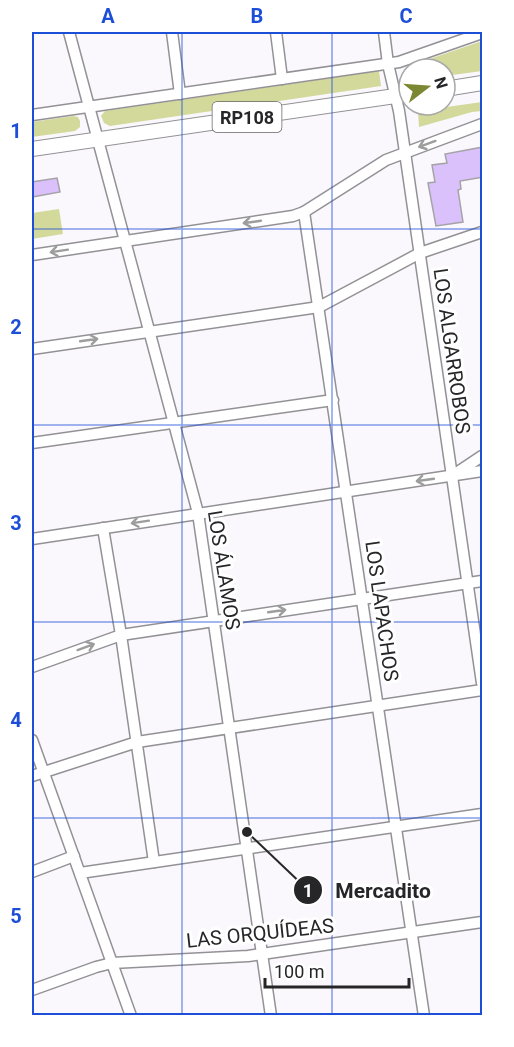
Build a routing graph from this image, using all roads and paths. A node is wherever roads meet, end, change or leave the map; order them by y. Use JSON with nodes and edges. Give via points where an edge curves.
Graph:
{"nodes":[{"id":1,"x":69,"y":32,"type":"edge"},
{"id":2,"x":171,"y":32,"type":"edge"},
{"id":3,"x":276,"y":32,"type":"edge"},
{"id":4,"x":384,"y":32,"type":"edge"},
{"id":5,"x":482,"y":32,"type":"edge"},
{"id":6,"x":388,"y":64,"type":"junction"},
{"id":7,"x":282,"y":79,"type":"junction"},
{"id":8,"x":397,"y":83,"type":"edge"},
{"id":9,"x":483,"y":83,"type":"edge"},
{"id":10,"x":457,"y":87,"type":"edge"},
{"id":11,"x":180,"y":94,"type":"junction"},
{"id":12,"x":397,"y":96,"type":"edge"},
{"id":13,"x":88,"y":107,"type":"junction"},
{"id":14,"x":32,"y":115,"type":"edge"},
{"id":15,"x":404,"y":117,"type":"edge"},
{"id":16,"x":483,"y":124,"type":"edge"},
{"id":17,"x":98,"y":139,"type":"junction"},
{"id":18,"x":32,"y":149,"type":"edge"},
{"id":19,"x":405,"y":152,"type":"junction"},
{"id":20,"x":304,"y":212,"type":"junction"},
{"id":21,"x":483,"y":232,"type":"edge"},
{"id":22,"x":126,"y":241,"type":"junction"},
{"id":23,"x":420,"y":253,"type":"junction"},
{"id":24,"x":32,"y":255,"type":"edge"},
{"id":25,"x":319,"y":307,"type":"junction"},
{"id":26,"x":150,"y":332,"type":"junction"},
{"id":27,"x":32,"y":349,"type":"edge"},
{"id":28,"x":333,"y":400,"type":"junction"},
{"id":29,"x":173,"y":422,"type":"junction"},
{"id":30,"x":32,"y":443,"type":"edge"},
{"id":31,"x":483,"y":456,"type":"edge"},
{"id":32,"x":483,"y":471,"type":"edge"},
{"id":33,"x":452,"y":476,"type":"junction"},
{"id":34,"x":347,"y":491,"type":"junction"},
{"id":35,"x":198,"y":513,"type":"junction"},
{"id":36,"x":103,"y":528,"type":"junction"},
{"id":37,"x":32,"y":539,"type":"edge"},
{"id":38,"x":483,"y":581,"type":"edge"},
{"id":39,"x":468,"y":583,"type":"junction"},
{"id":40,"x":362,"y":599,"type":"junction"},
{"id":41,"x":213,"y":621,"type":"junction"},
{"id":42,"x":121,"y":635,"type":"junction"},
{"id":43,"x":32,"y":667,"type":"edge"},
{"id":44,"x":483,"y":683,"type":"edge"},
{"id":45,"x":483,"y":690,"type":"edge"},
{"id":46,"x":378,"y":706,"type":"junction"},
{"id":47,"x":229,"y":729,"type":"junction"},
{"id":48,"x":32,"y":740,"type":"edge"},
{"id":49,"x":137,"y":742,"type":"junction"},
{"id":50,"x":43,"y":772,"type":"junction"},
{"id":51,"x":32,"y":776,"type":"edge"},
{"id":52,"x":483,"y":814,"type":"edge"},
{"id":53,"x":396,"y":826,"type":"junction"},
{"id":54,"x":246,"y":849,"type":"junction"},
{"id":55,"x":74,"y":856,"type":"junction"},
{"id":56,"x":154,"y":862,"type":"junction"},
{"id":57,"x":32,"y":872,"type":"edge"},
{"id":58,"x":80,"y":873,"type":"junction"},
{"id":59,"x":483,"y":922,"type":"edge"},
{"id":60,"x":411,"y":932,"type":"junction"},
{"id":61,"x":262,"y":954,"type":"junction"},
{"id":62,"x":112,"y":963,"type":"junction"},
{"id":63,"x":32,"y":990,"type":"edge"},
{"id":64,"x":131,"y":1016,"type":"edge"},
{"id":65,"x":271,"y":1016,"type":"edge"},
{"id":66,"x":424,"y":1016,"type":"edge"}],
"edges":[{"from":1,"to":13,"type":"street","name":"LOS ÁLAMOS"},
{"from":2,"to":11,"type":"street"},
{"from":3,"to":7,"type":"street"},
{"from":4,"to":6,"type":"street","name":"LOS ALGARROBOS"},
{"from":5,"to":6,"type":"street"},
{"from":6,"to":7,"type":"street"},
{"from":6,"to":8,"type":"street","name":"LOS ALGARROBOS"},
{"from":7,"to":11,"type":"street"},
{"from":9,"to":10,"type":"main road"},
{"from":11,"to":13,"type":"street"},
{"from":12,"to":17,"type":"main road","number":"RP108"},
{"from":13,"to":14,"type":"street"},
{"from":13,"to":17,"type":"street","name":"LOS ÁLAMOS"},
{"from":15,"to":19,"type":"street","name":"LOS ALGARROBOS"},
{"from":16,"to":19,"type":"street","one_way":true},
{"from":17,"to":18,"type":"main road","number":"RP108"},
{"from":17,"to":22,"type":"street","name":"LOS ÁLAMOS"},
{"from":19,"to":20,"type":"street"},
{"from":19,"to":23,"type":"street","name":"LOS ALGARROBOS"},
{"from":20,"to":22,"type":"street","one_way":true},
{"from":20,"to":25,"type":"street","name":"LOS LAPACHOS"},
{"from":21,"to":23,"type":"street"},
{"from":22,"to":24,"type":"street","one_way":true},
{"from":22,"to":26,"type":"street","name":"LOS ÁLAMOS"},
{"from":23,"to":25,"type":"street"},
{"from":23,"to":33,"type":"street","name":"LOS ALGARROBOS"},
{"from":25,"to":26,"type":"street"},
{"from":25,"to":28,"type":"street","name":"LOS LAPACHOS"},
{"from":27,"to":26,"type":"street","one_way":true},
{"from":26,"to":29,"type":"street","name":"LOS ÁLAMOS"},
{"from":28,"to":29,"type":"street"},
{"from":28,"to":34,"type":"street","name":"LOS LAPACHOS"},
{"from":29,"to":30,"type":"street"},
{"from":29,"to":35,"type":"street","name":"LOS ÁLAMOS"},
{"from":31,"to":33,"type":"street"},
{"from":32,"to":33,"type":"street"},
{"from":33,"to":34,"type":"street","one_way":true},
{"from":33,"to":39,"type":"street","name":"LOS ALGARROBOS"},
{"from":34,"to":35,"type":"street"},
{"from":34,"to":40,"type":"street","name":"LOS LAPACHOS"},
{"from":35,"to":36,"type":"street","one_way":true},
{"from":35,"to":41,"type":"street","name":"LOS ÁLAMOS"},
{"from":36,"to":37,"type":"street"},
{"from":36,"to":42,"type":"street"},
{"from":38,"to":39,"type":"street"},
{"from":39,"to":40,"type":"street"},
{"from":39,"to":44,"type":"street","name":"LOS ALGARROBOS"},
{"from":41,"to":40,"type":"street","one_way":true},
{"from":40,"to":46,"type":"street","name":"LOS LAPACHOS"},
{"from":41,"to":42,"type":"street"},
{"from":41,"to":47,"type":"street","name":"LOS ÁLAMOS"},
{"from":43,"to":42,"type":"street","one_way":true},
{"from":42,"to":49,"type":"street"},
{"from":45,"to":46,"type":"street"},
{"from":46,"to":47,"type":"street"},
{"from":46,"to":53,"type":"street","name":"LOS LAPACHOS"},
{"from":47,"to":49,"type":"street"},
{"from":47,"to":54,"type":"street","name":"LOS ÁLAMOS"},
{"from":48,"to":50,"type":"street"},
{"from":49,"to":50,"type":"street"},
{"from":49,"to":56,"type":"street"},
{"from":50,"to":51,"type":"street"},
{"from":50,"to":55,"type":"street"},
{"from":52,"to":53,"type":"street"},
{"from":53,"to":54,"type":"street"},
{"from":53,"to":60,"type":"street","name":"LOS LAPACHOS"},
{"from":54,"to":56,"type":"street"},
{"from":54,"to":61,"type":"street","name":"LOS ÁLAMOS"},
{"from":55,"to":57,"type":"street"},
{"from":55,"to":58,"type":"street"},
{"from":56,"to":58,"type":"street"},
{"from":58,"to":62,"type":"street"},
{"from":59,"to":60,"type":"street","name":"LAS ORQUÍDEAS"},
{"from":60,"to":61,"type":"street","name":"LAS ORQUÍDEAS"},
{"from":60,"to":66,"type":"street","name":"LOS LAPACHOS"},
{"from":61,"to":62,"type":"street","name":"LAS ORQUÍDEAS"},
{"from":61,"to":65,"type":"street","name":"LOS ÁLAMOS"},
{"from":62,"to":63,"type":"street","name":"LAS ORQUÍDEAS"},
{"from":62,"to":64,"type":"street"}]}
